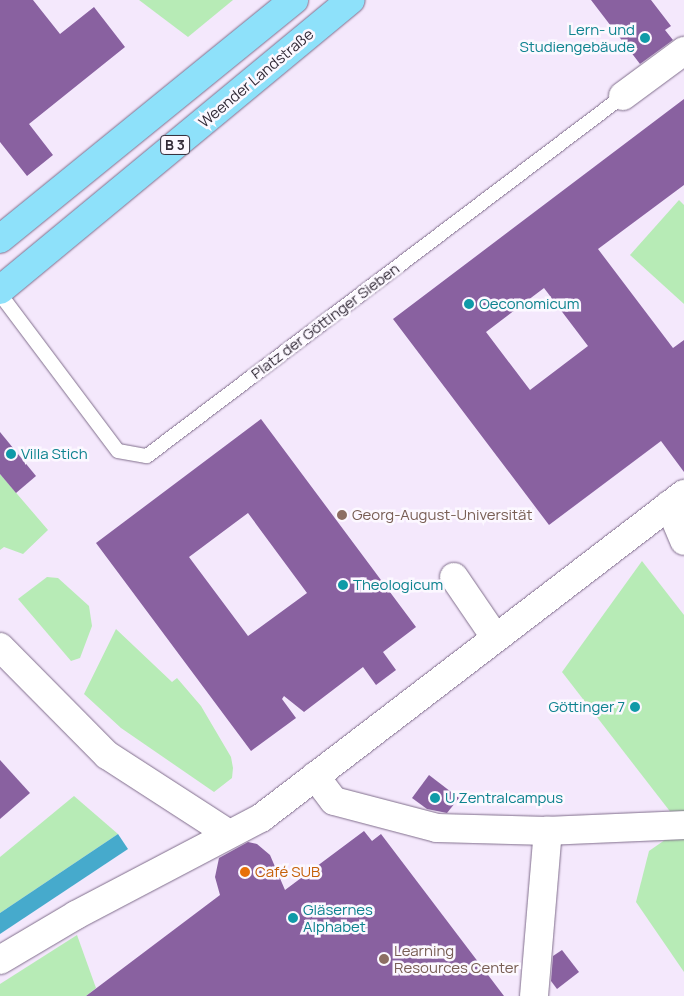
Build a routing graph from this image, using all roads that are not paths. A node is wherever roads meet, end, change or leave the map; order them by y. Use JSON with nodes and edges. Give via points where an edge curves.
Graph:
{"nodes":[{"id":1,"x":294,"y":0,"type":"edge"},
{"id":2,"x":350,"y":0,"type":"edge"},
{"id":3,"x":684,"y":51,"type":"edge"},
{"id":4,"x":624,"y":96,"type":"joint"},
{"id":5,"x":0,"y":239,"type":"edge"},
{"id":6,"x":0,"y":290,"type":"edge"},
{"id":7,"x":0,"y":294,"type":"edge"},
{"id":8,"x":676,"y":500,"type":"edge"},
{"id":9,"x":684,"y":541,"type":"edge"},
{"id":10,"x":454,"y":577,"type":"dead end"},
{"id":11,"x":495,"y":637,"type":"junction"},
{"id":12,"x":0,"y":647,"type":"edge"},
{"id":13,"x":315,"y":776,"type":"junction"},
{"id":14,"x":684,"y":825,"type":"edge"},
{"id":15,"x":548,"y":831,"type":"junction"},
{"id":16,"x":229,"y":834,"type":"junction"},
{"id":17,"x":0,"y":960,"type":"edge"},
{"id":18,"x":534,"y":996,"type":"edge"}],
"edges":[{"from":1,"to":5,"type":"main road","number":"B 3"},
{"from":2,"to":6,"type":"main road","name":"Weender Landstraße","number":"B 3"},
{"from":3,"to":4,"type":"street","name":"Platz der Göttinger Sieben"},
{"from":4,"to":7,"type":"lane","name":"Platz der Göttinger Sieben","via":[[146,456],[118,451]]},
{"from":8,"to":9,"type":"street"},
{"from":8,"to":11,"type":"street"},
{"from":10,"to":11,"type":"street"},
{"from":11,"to":13,"type":"street"},
{"from":12,"to":16,"type":"street","via":[[107,755]]},
{"from":13,"to":15,"type":"street","via":[[334,801],[436,828]]},
{"from":13,"to":16,"type":"street","via":[[261,818]]},
{"from":14,"to":15,"type":"street"},
{"from":15,"to":18,"type":"street"},
{"from":16,"to":17,"type":"street"}]}
